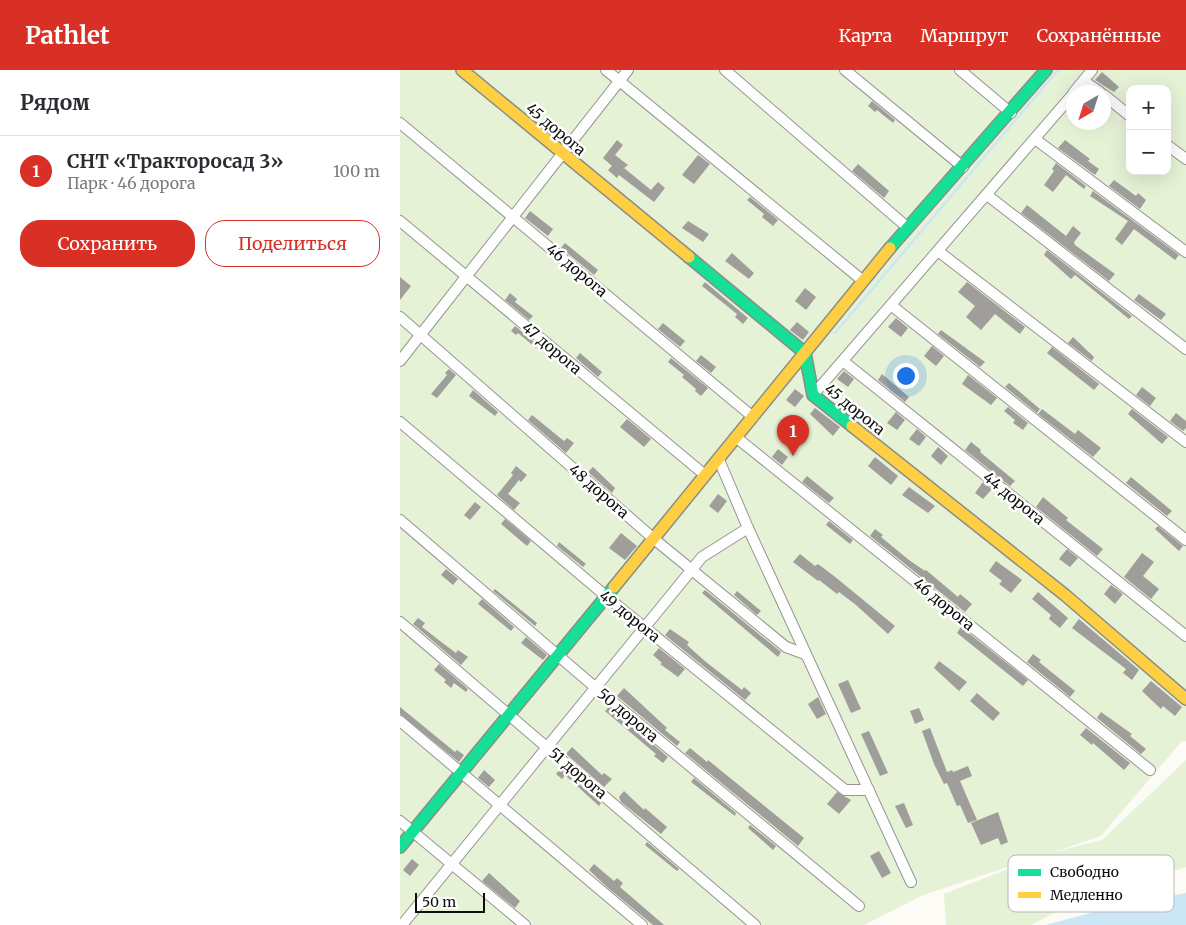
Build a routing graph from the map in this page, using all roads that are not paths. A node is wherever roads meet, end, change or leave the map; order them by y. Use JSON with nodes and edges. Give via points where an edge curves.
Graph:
{"nodes":[{"id":1,"x":462,"y":70,"type":"edge"},
{"id":2,"x":606,"y":70,"type":"edge"},
{"id":3,"x":628,"y":70,"type":"edge"},
{"id":4,"x":725,"y":70,"type":"edge"},
{"id":5,"x":845,"y":70,"type":"edge"},
{"id":6,"x":960,"y":70,"type":"edge"},
{"id":7,"x":1046,"y":70,"type":"edge"},
{"id":8,"x":1092,"y":70,"type":"edge"},
{"id":9,"x":1084,"y":80,"type":"junction"},
{"id":10,"x":619,"y":81,"type":"junction"},
{"id":11,"x":1080,"y":85,"type":"edge"},
{"id":12,"x":1091,"y":85,"type":"edge"},
{"id":13,"x":1111,"y":101,"type":"edge"},
{"id":14,"x":1066,"y":102,"type":"edge"},
{"id":15,"x":1010,"y":113,"type":"junction"},
{"id":16,"x":1126,"y":113,"type":"edge"},
{"id":17,"x":400,"y":122,"type":"edge"},
{"id":18,"x":1035,"y":139,"type":"junction"},
{"id":19,"x":1171,"y":147,"type":"edge"},
{"id":20,"x":562,"y":154,"type":"junction"},
{"id":21,"x":1186,"y":159,"type":"edge"},
{"id":22,"x":963,"y":167,"type":"junction"},
{"id":23,"x":987,"y":195,"type":"junction"},
{"id":24,"x":514,"y":217,"type":"junction"},
{"id":25,"x":400,"y":221,"type":"edge"},
{"id":26,"x":907,"y":227,"type":"junction"},
{"id":27,"x":938,"y":251,"type":"junction"},
{"id":28,"x":1186,"y":252,"type":"edge"},
{"id":29,"x":465,"y":276,"type":"junction"},
{"id":30,"x":862,"y":280,"type":"junction"},
{"id":31,"x":891,"y":305,"type":"junction"},
{"id":32,"x":400,"y":317,"type":"edge"},
{"id":33,"x":421,"y":334,"type":"junction"},
{"id":34,"x":1186,"y":349,"type":"edge"},
{"id":35,"x":805,"y":353,"type":"junction"},
{"id":36,"x":400,"y":361,"type":"edge"},
{"id":37,"x":842,"y":361,"type":"junction"},
{"id":38,"x":813,"y":395,"type":"junction"},
{"id":39,"x":753,"y":417,"type":"junction"},
{"id":40,"x":400,"y":422,"type":"edge"},
{"id":41,"x":737,"y":438,"type":"junction"},
{"id":42,"x":1186,"y":442,"type":"edge"},
{"id":43,"x":719,"y":460,"type":"junction"},
{"id":44,"x":705,"y":475,"type":"junction"},
{"id":45,"x":400,"y":520,"type":"edge"},
{"id":46,"x":748,"y":528,"type":"junction"},
{"id":47,"x":654,"y":539,"type":"junction"},
{"id":48,"x":1186,"y":540,"type":"edge"},
{"id":49,"x":692,"y":570,"type":"junction"},
{"id":50,"x":607,"y":597,"type":"junction"},
{"id":51,"x":400,"y":622,"type":"edge"},
{"id":52,"x":645,"y":628,"type":"junction"},
{"id":53,"x":1186,"y":636,"type":"edge"},
{"id":54,"x":805,"y":654,"type":"junction"},
{"id":55,"x":559,"y":656,"type":"junction"},
{"id":56,"x":596,"y":688,"type":"junction"},
{"id":57,"x":1186,"y":699,"type":"edge"},
{"id":58,"x":510,"y":716,"type":"junction"},
{"id":59,"x":400,"y":721,"type":"edge"},
{"id":60,"x":548,"y":747,"type":"junction"},
{"id":61,"x":1150,"y":770,"type":"dead end"},
{"id":62,"x":461,"y":773,"type":"junction"},
{"id":63,"x":869,"y":790,"type":"junction"},
{"id":64,"x":500,"y":806,"type":"junction"},
{"id":65,"x":400,"y":821,"type":"edge"},
{"id":66,"x":413,"y":832,"type":"junction"},
{"id":67,"x":400,"y":847,"type":"edge"},
{"id":68,"x":452,"y":864,"type":"junction"},
{"id":69,"x":911,"y":882,"type":"dead end"},
{"id":70,"x":859,"y":906,"type":"dead end"},
{"id":71,"x":403,"y":924,"type":"edge"},
{"id":72,"x":525,"y":925,"type":"edge"},
{"id":73,"x":642,"y":925,"type":"edge"},
{"id":74,"x":755,"y":925,"type":"edge"}],
"edges":[{"from":1,"to":20,"type":"street","name":"45 дорога"},
{"from":2,"to":10,"type":"street"},
{"from":3,"to":10,"type":"street"},
{"from":4,"to":26,"type":"street"},
{"from":5,"to":22,"type":"street"},
{"from":6,"to":15,"type":"street"},
{"from":7,"to":15,"type":"street"},
{"from":8,"to":9,"type":"street"},
{"from":9,"to":11,"type":"street"},
{"from":9,"to":12,"type":"street"},
{"from":10,"to":20,"type":"street"},
{"from":10,"to":30,"type":"street"},
{"from":13,"to":16,"type":"street"},
{"from":14,"to":18,"type":"street"},
{"from":15,"to":22,"type":"street"},
{"from":17,"to":24,"type":"street","name":"46 дорога"},
{"from":18,"to":23,"type":"street"},
{"from":18,"to":28,"type":"street"},
{"from":19,"to":21,"type":"street"},
{"from":20,"to":24,"type":"street"},
{"from":20,"to":35,"type":"street","name":"45 дорога"},
{"from":22,"to":26,"type":"street"},
{"from":23,"to":27,"type":"street"},
{"from":23,"to":34,"type":"street"},
{"from":24,"to":29,"type":"street"},
{"from":24,"to":39,"type":"street","name":"46 дорога"},
{"from":25,"to":29,"type":"street","name":"47 дорога"},
{"from":26,"to":30,"type":"street"},
{"from":27,"to":31,"type":"street"},
{"from":27,"to":42,"type":"street"},
{"from":29,"to":33,"type":"street"},
{"from":29,"to":44,"type":"street","name":"47 дорога"},
{"from":30,"to":35,"type":"street"},
{"from":31,"to":37,"type":"street"},
{"from":31,"to":48,"type":"street"},
{"from":32,"to":33,"type":"street","name":"48 дорога"},
{"from":33,"to":36,"type":"street"},
{"from":33,"to":47,"type":"street","name":"48 дорога"},
{"from":35,"to":38,"type":"street","name":"45 дорога"},
{"from":35,"to":39,"type":"street"},
{"from":37,"to":38,"type":"street"},
{"from":37,"to":53,"type":"street","name":"44 дорога"},
{"from":38,"to":57,"type":"street","name":"45 дорога","via":[[1065,595]]},
{"from":39,"to":41,"type":"street"},
{"from":40,"to":50,"type":"street","name":"49 дорога"},
{"from":41,"to":43,"type":"street"},
{"from":41,"to":61,"type":"street","name":"46 дорога"},
{"from":43,"to":44,"type":"street"},
{"from":43,"to":46,"type":"street"},
{"from":44,"to":47,"type":"street"},
{"from":45,"to":55,"type":"street","name":"50 дорога"},
{"from":46,"to":49,"type":"street","via":[[702,557]]},
{"from":46,"to":54,"type":"street"},
{"from":47,"to":49,"type":"street","name":"48 дорога"},
{"from":47,"to":50,"type":"street"},
{"from":49,"to":52,"type":"street"},
{"from":49,"to":54,"type":"street","name":"48 дорога","via":[[786,647]]},
{"from":50,"to":52,"type":"street","name":"49 дорога"},
{"from":50,"to":55,"type":"street"},
{"from":51,"to":58,"type":"street","name":"51 дорога"},
{"from":52,"to":56,"type":"street"},
{"from":52,"to":63,"type":"street","name":"49 дорога","via":[[845,790]]},
{"from":54,"to":63,"type":"street"},
{"from":55,"to":56,"type":"street","name":"50 дорога"},
{"from":55,"to":58,"type":"street"},
{"from":56,"to":60,"type":"street"},
{"from":56,"to":70,"type":"street","name":"50 дорога"},
{"from":58,"to":60,"type":"street","name":"51 дорога"},
{"from":58,"to":62,"type":"street"},
{"from":59,"to":62,"type":"street"},
{"from":60,"to":64,"type":"street"},
{"from":60,"to":74,"type":"street","name":"51 дорога"},
{"from":62,"to":64,"type":"street"},
{"from":62,"to":66,"type":"street"},
{"from":63,"to":69,"type":"street"},
{"from":64,"to":68,"type":"street"},
{"from":64,"to":73,"type":"street"},
{"from":65,"to":66,"type":"street"},
{"from":66,"to":67,"type":"street"},
{"from":66,"to":68,"type":"street"},
{"from":68,"to":71,"type":"street"},
{"from":68,"to":72,"type":"street"}]}
